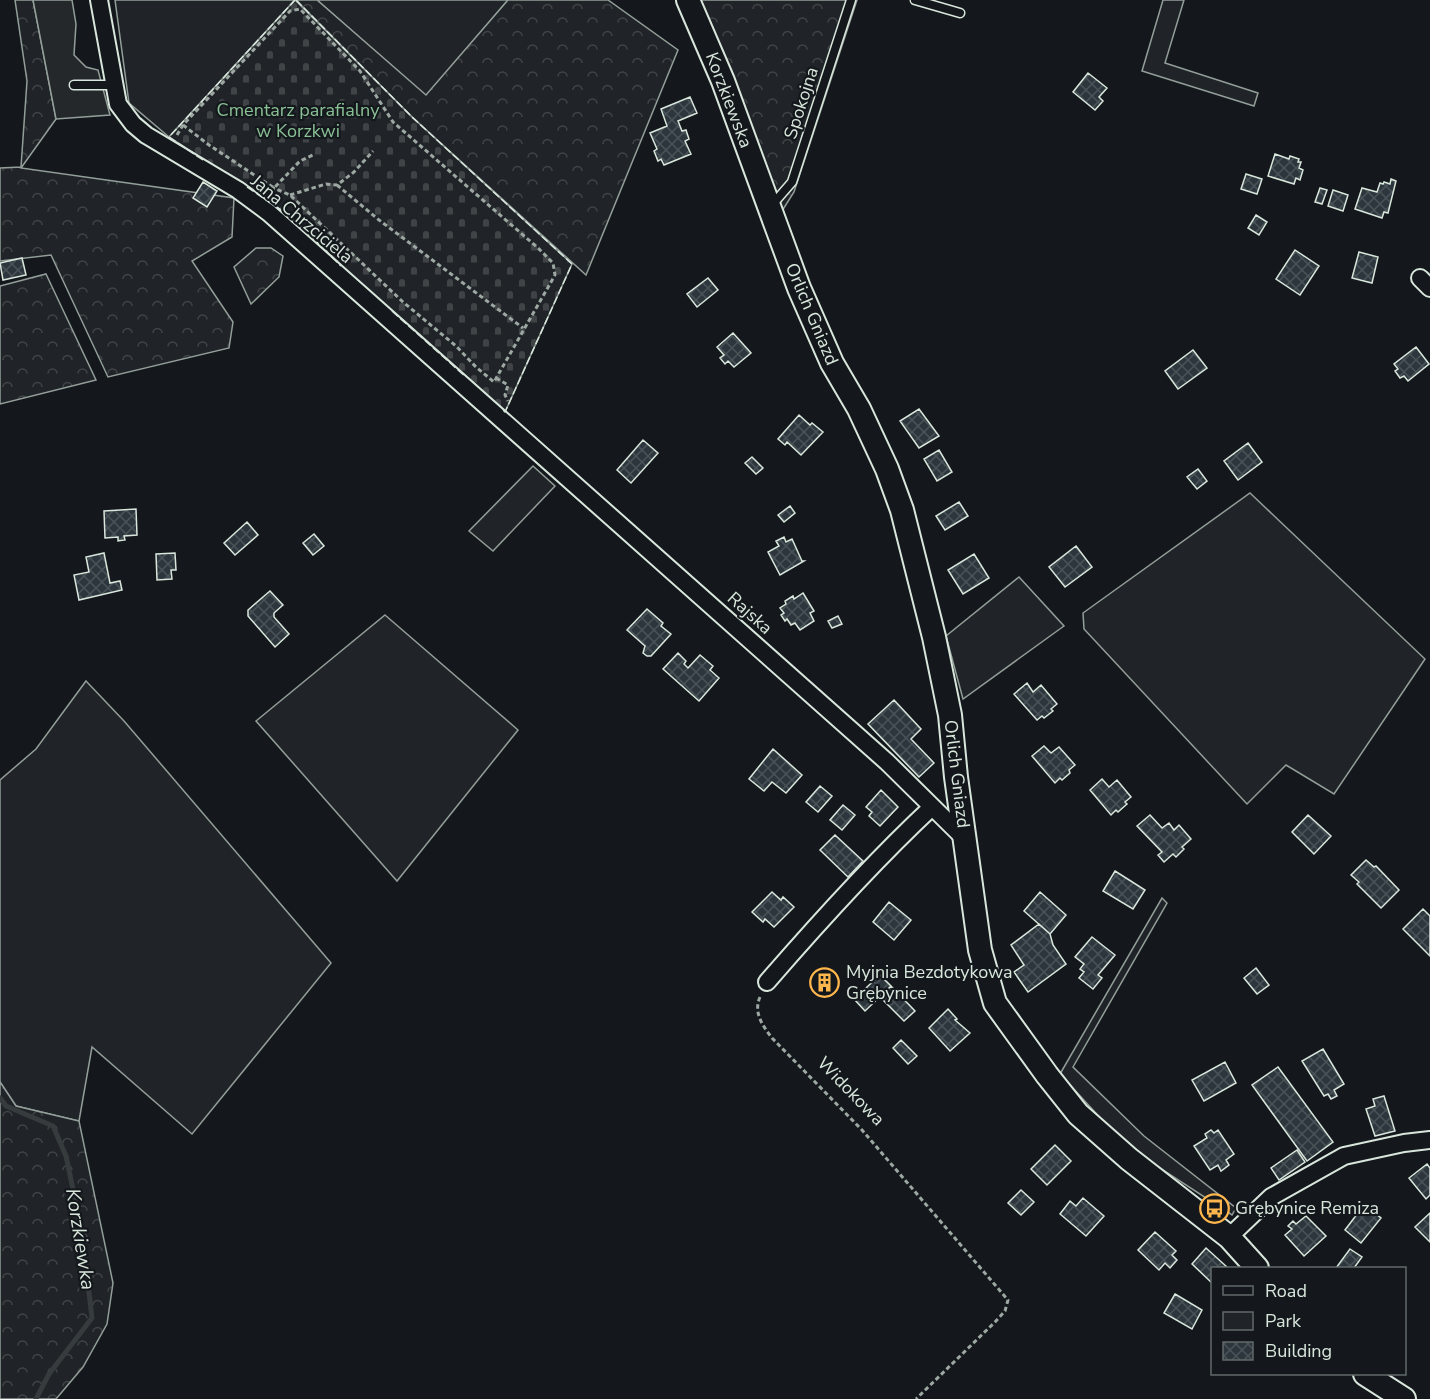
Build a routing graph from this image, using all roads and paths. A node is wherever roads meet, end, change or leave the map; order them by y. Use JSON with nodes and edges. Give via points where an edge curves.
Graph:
{"nodes":[{"id":1,"x":99,"y":0,"type":"edge"},
{"id":2,"x":688,"y":0,"type":"edge"},
{"id":3,"x":851,"y":0,"type":"edge"},
{"id":4,"x":915,"y":0,"type":"edge"},
{"id":5,"x":960,"y":13,"type":"dead end"},
{"id":6,"x":74,"y":85,"type":"dead end"},
{"id":7,"x":113,"y":85,"type":"junction"},
{"id":8,"x":183,"y":125,"type":"junction"},
{"id":9,"x":175,"y":139,"type":"dead end"},
{"id":10,"x":373,"y":151,"type":"dead end"},
{"id":11,"x":313,"y":155,"type":"dead end"},
{"id":12,"x":337,"y":185,"type":"junction"},
{"id":13,"x":274,"y":188,"type":"junction"},
{"id":14,"x":290,"y":195,"type":"junction"},
{"id":15,"x":268,"y":200,"type":"dead end"},
{"id":16,"x":768,"y":205,"type":"junction"},
{"id":17,"x":523,"y":328,"type":"junction"},
{"id":18,"x":496,"y":378,"type":"junction"},
{"id":19,"x":508,"y":404,"type":"dead end"},
{"id":20,"x":505,"y":422,"type":"joint"},
{"id":21,"x":932,"y":807,"type":"junction"},
{"id":22,"x":965,"y":839,"type":"junction"},
{"id":23,"x":766,"y":982,"type":"joint"},
{"id":24,"x":1430,"y":1140,"type":"edge"},
{"id":25,"x":1229,"y":1237,"type":"junction"},
{"id":26,"x":1255,"y":1267,"type":"edge"},
{"id":27,"x":1367,"y":1375,"type":"edge"},
{"id":28,"x":916,"y":1399,"type":"edge"},
{"id":29,"x":1404,"y":1399,"type":"edge"}],
"edges":[{"from":1,"to":7,"type":"street","name":"Jana Chrzciciela"},
{"from":2,"to":16,"type":"street","name":"Korzkiewska","via":[[723,81]]},
{"from":3,"to":16,"type":"lane","name":"Spokojna","via":[[792,182]]},
{"from":4,"to":5,"type":"lane"},
{"from":6,"to":7,"type":"lane"},
{"from":7,"to":20,"type":"street","name":"Jana Chrzciciela","via":[[118,104],[146,135],[269,213]]},
{"from":8,"to":9,"type":"path"},
{"from":8,"to":13,"type":"path"},
{"from":8,"to":17,"type":"path","via":[[290,12],[300,9],[360,71],[393,122],[553,263],[555,275]]},
{"from":10,"to":12,"type":"path"},
{"from":11,"to":13,"type":"path","via":[[300,161]]},
{"from":12,"to":14,"type":"path","via":[[326,184]]},
{"from":12,"to":17,"type":"path"},
{"from":13,"to":14,"type":"path"},
{"from":13,"to":15,"type":"path"},
{"from":14,"to":18,"type":"path","via":[[403,303],[494,382]]},
{"from":16,"to":22,"type":"street","name":"Orlich Gniazd","via":[[799,288],[832,363],[887,469],[902,510],[947,704]]},
{"from":17,"to":18,"type":"path"},
{"from":18,"to":19,"type":"path","via":[[508,385]]},
{"from":20,"to":21,"type":"street","name":"Rajska","via":[[887,762]]},
{"from":21,"to":22,"type":"street","name":"Rajska"},
{"from":21,"to":23,"type":"street"},
{"from":22,"to":25,"type":"street","name":"Orlich Gniazd","via":[[980,950],[994,1003],[1078,1114]]},
{"from":23,"to":28,"type":"path","name":"Widokowa","via":[[758,1001],[759,1021],[862,1130],[1008,1300],[1005,1311],[995,1322]]},
{"from":24,"to":25,"type":"street","via":[[1344,1156],[1271,1197]]},
{"from":25,"to":26,"type":"street","name":"Orlich Gniazd"},
{"from":27,"to":29,"type":"street"}]}
